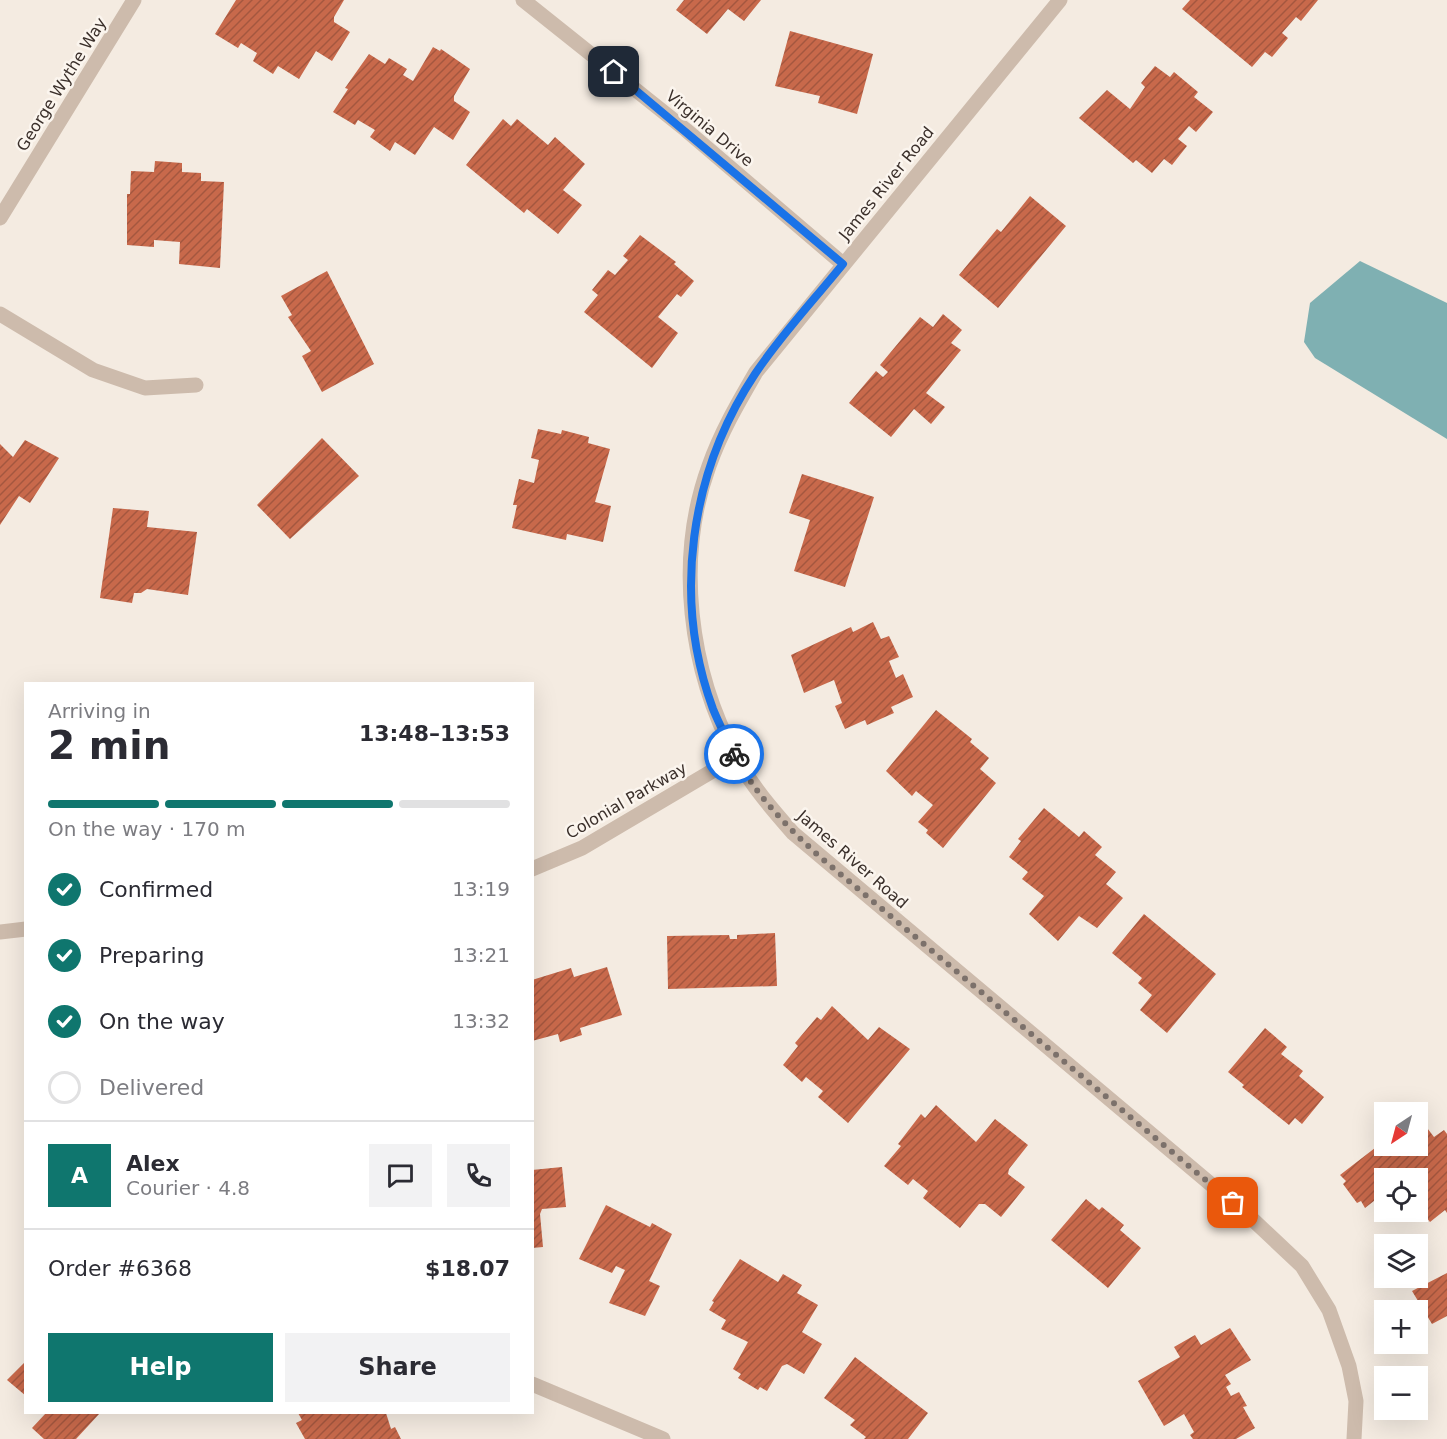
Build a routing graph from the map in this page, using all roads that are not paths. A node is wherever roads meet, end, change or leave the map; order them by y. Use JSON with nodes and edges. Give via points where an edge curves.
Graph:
{"nodes":[{"id":1,"x":134,"y":0,"type":"edge"},
{"id":2,"x":523,"y":0,"type":"edge"},
{"id":3,"x":1060,"y":0,"type":"edge"},
{"id":4,"x":0,"y":218,"type":"edge"},
{"id":5,"x":843,"y":264,"type":"junction"},
{"id":6,"x":0,"y":314,"type":"edge"},
{"id":7,"x":196,"y":385,"type":"dead end"},
{"id":8,"x":736,"y":758,"type":"junction"},
{"id":9,"x":534,"y":868,"type":"edge"},
{"id":10,"x":24,"y":929,"type":"edge"},
{"id":11,"x":0,"y":932,"type":"edge"},
{"id":12,"x":534,"y":1385,"type":"edge"},
{"id":13,"x":663,"y":1439,"type":"edge"},
{"id":14,"x":1354,"y":1439,"type":"edge"}],
"edges":[{"from":1,"to":4,"type":"street","name":"George Wythe Way"},
{"from":2,"to":5,"type":"street","name":"Virginia Drive","via":[[686,130]]},
{"from":3,"to":5,"type":"street","name":"James River Road"},
{"from":5,"to":8,"type":"street","name":"James River Road","via":[[756,372],[729,418],[708,468],[696,518],[692,616],[713,709]]},
{"from":6,"to":7,"type":"street","via":[[93,370],[145,388]]},
{"from":8,"to":9,"type":"street","name":"Colonial Parkway","via":[[582,848]]},
{"from":8,"to":14,"type":"street","name":"James River Road","via":[[760,795],[793,833],[1251,1218],[1302,1266],[1329,1310],[1349,1366],[1356,1401]]},
{"from":10,"to":11,"type":"street"},
{"from":12,"to":13,"type":"street"}]}
